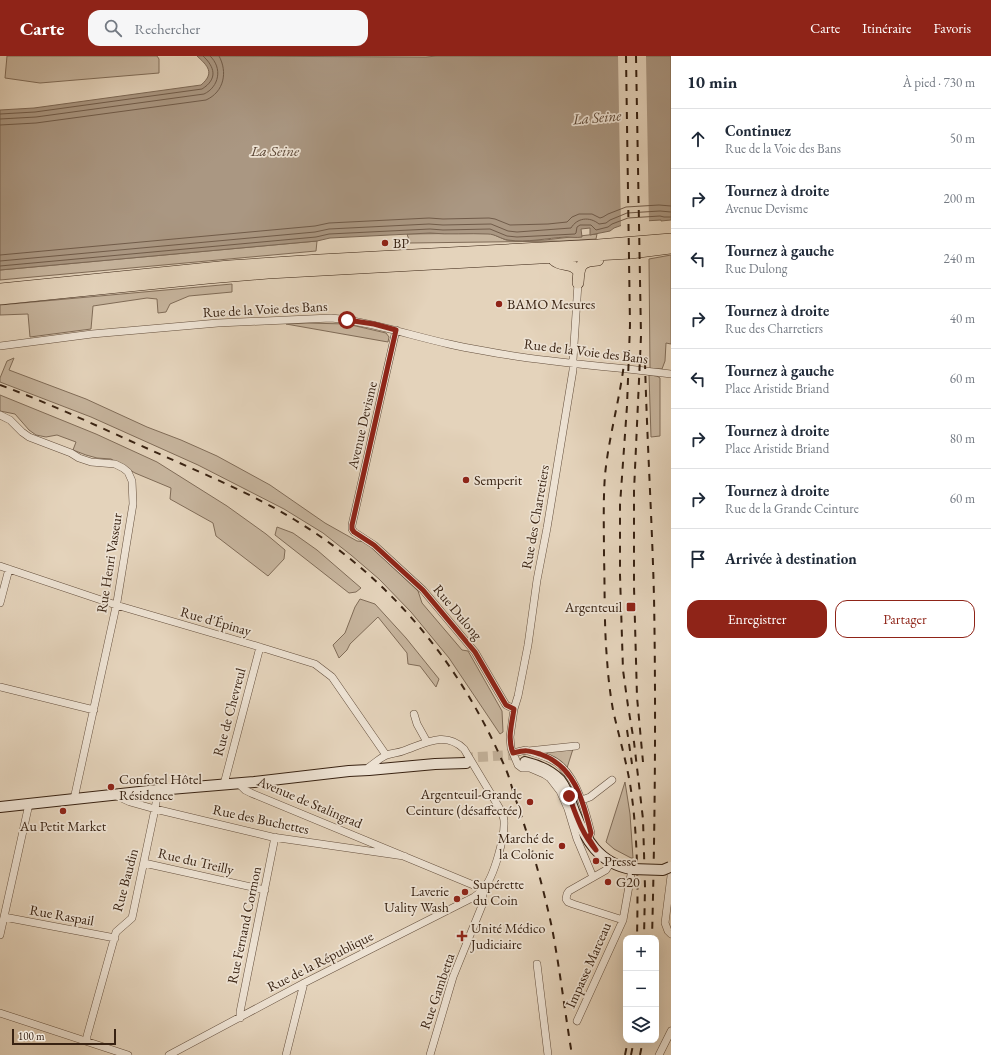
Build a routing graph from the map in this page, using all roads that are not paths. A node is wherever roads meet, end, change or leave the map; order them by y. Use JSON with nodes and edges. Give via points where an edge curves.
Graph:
{"nodes":[{"id":1,"x":671,"y":239,"type":"edge"},
{"id":2,"x":671,"y":248,"type":"edge"},
{"id":3,"x":631,"y":253,"type":"junction"},
{"id":4,"x":550,"y":257,"type":"junction"},
{"id":5,"x":579,"y":272,"type":"junction"},
{"id":6,"x":578,"y":283,"type":"joint"},
{"id":7,"x":0,"y":289,"type":"edge"},
{"id":8,"x":0,"y":299,"type":"edge"},
{"id":9,"x":396,"y":330,"type":"junction"},
{"id":10,"x":0,"y":346,"type":"edge"},
{"id":11,"x":573,"y":364,"type":"junction"},
{"id":12,"x":671,"y":374,"type":"edge"},
{"id":13,"x":0,"y":415,"type":"edge"},
{"id":14,"x":352,"y":525,"type":"joint"},
{"id":15,"x":0,"y":566,"type":"edge"},
{"id":16,"x":9,"y":569,"type":"junction"},
{"id":17,"x":0,"y":603,"type":"edge"},
{"id":18,"x":116,"y":605,"type":"junction"},
{"id":19,"x":260,"y":647,"type":"junction"},
{"id":20,"x":0,"y":687,"type":"edge"},
{"id":21,"x":514,"y":709,"type":"junction"},
{"id":22,"x":94,"y":710,"type":"junction"},
{"id":23,"x":414,"y":714,"type":"dead end"},
{"id":24,"x":427,"y":742,"type":"junction"},
{"id":25,"x":576,"y":746,"type":"dead end"},
{"id":26,"x":513,"y":753,"type":"junction"},
{"id":27,"x":386,"y":755,"type":"junction"},
{"id":28,"x":526,"y":757,"type":"junction"},
{"id":29,"x":369,"y":767,"type":"junction"},
{"id":30,"x":349,"y":771,"type":"junction"},
{"id":31,"x":612,"y":780,"type":"dead end"},
{"id":32,"x":238,"y":783,"type":"junction"},
{"id":33,"x":224,"y":784,"type":"junction"},
{"id":34,"x":158,"y":790,"type":"junction"},
{"id":35,"x":115,"y":795,"type":"junction"},
{"id":36,"x":74,"y":799,"type":"junction"},
{"id":37,"x":582,"y":800,"type":"junction"},
{"id":38,"x":29,"y":804,"type":"junction"},
{"id":39,"x":0,"y":807,"type":"edge"},
{"id":40,"x":156,"y":809,"type":"junction"},
{"id":41,"x":276,"y":837,"type":"junction"},
{"id":42,"x":588,"y":837,"type":"junction"},
{"id":43,"x":596,"y":850,"type":"junction"},
{"id":44,"x":404,"y":856,"type":"junction"},
{"id":45,"x":611,"y":862,"type":"junction"},
{"id":46,"x":144,"y":863,"type":"junction"},
{"id":47,"x":671,"y":867,"type":"edge"},
{"id":48,"x":632,"y":869,"type":"junction"},
{"id":49,"x":593,"y":877,"type":"junction"},
{"id":50,"x":484,"y":889,"type":"junction"},
{"id":51,"x":265,"y":890,"type":"junction"},
{"id":52,"x":4,"y":918,"type":"junction"},
{"id":53,"x":623,"y":920,"type":"junction"},
{"id":54,"x":1,"y":927,"type":"edge"},
{"id":55,"x":671,"y":934,"type":"edge"},
{"id":56,"x":0,"y":935,"type":"edge"},
{"id":57,"x":115,"y":938,"type":"junction"},
{"id":58,"x":537,"y":964,"type":"dead end"},
{"id":59,"x":304,"y":984,"type":"junction"},
{"id":60,"x":0,"y":1014,"type":"edge"},
{"id":61,"x":240,"y":1018,"type":"junction"},
{"id":62,"x":577,"y":1021,"type":"dead end"},
{"id":63,"x":671,"y":1031,"type":"edge"},
{"id":64,"x":87,"y":1041,"type":"junction"},
{"id":65,"x":128,"y":1055,"type":"edge"},
{"id":66,"x":169,"y":1055,"type":"edge"},
{"id":67,"x":286,"y":1055,"type":"edge"},
{"id":68,"x":430,"y":1055,"type":"edge"},
{"id":69,"x":548,"y":1055,"type":"edge"},
{"id":70,"x":659,"y":1055,"type":"edge"}],
"edges":[{"from":1,"to":7,"type":"main road","via":[[229,266]]},
{"from":2,"to":3,"type":"main road"},
{"from":3,"to":4,"type":"main road"},
{"from":3,"to":5,"type":"main road","via":[[621,259],[588,261],[583,263]]},
{"from":4,"to":5,"type":"main road","via":[[557,263],[576,268]]},
{"from":4,"to":8,"type":"main road","via":[[268,273]]},
{"from":5,"to":6,"type":"main road"},
{"from":6,"to":11,"type":"street","name":"Rue des Charretiers"},
{"from":9,"to":10,"type":"street","name":"Rue de la Voie des Bans","via":[[331,318],[218,323],[92,334]]},
{"from":9,"to":11,"type":"street","name":"Rue de la Voie des Bans","via":[[486,352]]},
{"from":9,"to":14,"type":"street","name":"Avenue Devisme"},
{"from":11,"to":12,"type":"street","name":"Rue de la Voie des Bans"},
{"from":11,"to":21,"type":"street","name":"Rue des Charretiers","via":[[527,647]]},
{"from":13,"to":18,"type":"street","name":"Rue Henri Vasseur","via":[[14,423],[29,437],[91,462],[115,464],[128,472],[132,481],[132,504]]},
{"from":14,"to":21,"type":"street","name":"Rue Dulong","via":[[354,532],[374,545],[423,590],[475,652],[506,705]]},
{"from":15,"to":16,"type":"street","name":"Rue d'Épinay"},
{"from":16,"to":17,"type":"street"},
{"from":16,"to":18,"type":"street","name":"Rue d'Épinay"},
{"from":18,"to":19,"type":"street","name":"Rue d'Épinay"},
{"from":18,"to":22,"type":"street","name":"Rue Henri Vasseur"},
{"from":19,"to":27,"type":"street","name":"Rue d'Épinay","via":[[315,664],[332,677]]},
{"from":19,"to":33,"type":"street","name":"Rue de Chevreul"},
{"from":20,"to":22,"type":"street"},
{"from":21,"to":26,"type":"street","name":"Rue des Charretiers","via":[[510,737]]},
{"from":22,"to":36,"type":"street","name":"Rue Henri Vasseur"},
{"from":23,"to":24,"type":"street"},
{"from":24,"to":27,"type":"street"},
{"from":24,"to":50,"type":"street","via":[[449,740],[460,745],[504,819],[498,859]]},
{"from":25,"to":28,"type":"street"},
{"from":26,"to":28,"type":"street","via":[[526,750]]},
{"from":26,"to":49,"type":"street","via":[[520,767],[538,771],[550,778],[560,790]]},
{"from":27,"to":29,"type":"street"},
{"from":28,"to":37,"type":"street","via":[[545,756],[563,767]]},
{"from":28,"to":42,"type":"main road","via":[[548,766],[564,780]]},
{"from":28,"to":43,"type":"main road","via":[[560,780],[584,834]]},
{"from":29,"to":30,"type":"main road"},
{"from":29,"to":30,"type":"main road","via":[[465,760]]},
{"from":30,"to":32,"type":"main road"},
{"from":31,"to":37,"type":"street"},
{"from":32,"to":33,"type":"main road","name":"Avenue de Stalingrad"},
{"from":32,"to":44,"type":"street","name":"Avenue de Stalingrad","via":[[252,793]]},
{"from":33,"to":34,"type":"main road","name":"Avenue de Stalingrad"},
{"from":34,"to":35,"type":"main road","name":"Avenue de Stalingrad"},
{"from":34,"to":40,"type":"street","name":"Rue Baudin"},
{"from":35,"to":36,"type":"main road","name":"Avenue de Stalingrad"},
{"from":35,"to":40,"type":"street","name":"Rue des Buchettes"},
{"from":36,"to":38,"type":"main road","name":"Avenue de Stalingrad"},
{"from":37,"to":42,"type":"street","via":[[591,833]]},
{"from":38,"to":39,"type":"main road","name":"Avenue de Stalingrad"},
{"from":38,"to":52,"type":"street"},
{"from":40,"to":41,"type":"street","name":"Rue des Buchettes"},
{"from":40,"to":46,"type":"street","name":"Rue Baudin"},
{"from":41,"to":44,"type":"street","name":"Rue des Buchettes"},
{"from":41,"to":51,"type":"street","name":"Rue Fernand Cormon"},
{"from":42,"to":43,"type":"main road"},
{"from":43,"to":45,"type":"main road"},
{"from":44,"to":50,"type":"street","name":"Avenue de Stalingrad"},
{"from":45,"to":48,"type":"main road"},
{"from":45,"to":49,"type":"street","via":[[606,870]]},
{"from":46,"to":51,"type":"street","name":"Rue du Treilly"},
{"from":46,"to":57,"type":"street","name":"Rue Baudin","via":[[132,918],[116,932]]},
{"from":47,"to":48,"type":"main road","bridge":true,"via":[[663,870]]},
{"from":47,"to":55,"type":"street","via":[[665,923]]},
{"from":48,"to":53,"type":"street","name":"Impasse Marceau"},
{"from":49,"to":53,"type":"street","via":[[570,891],[566,899],[568,902]]},
{"from":50,"to":59,"type":"street","name":"Rue de la République","via":[[474,897]]},
{"from":50,"to":68,"type":"street","name":"Rue Gambetta","via":[[482,908],[453,977]]},
{"from":51,"to":61,"type":"street","name":"Rue Fernand Cormon"},
{"from":52,"to":54,"type":"street"},
{"from":52,"to":57,"type":"street","name":"Rue Raspail"},
{"from":53,"to":62,"type":"street","name":"Impasse Marceau"},
{"from":54,"to":56,"type":"street"},
{"from":57,"to":64,"type":"street","name":"Rue Baudin"},
{"from":58,"to":69,"type":"street"},
{"from":59,"to":61,"type":"street","name":"Rue de la République"},
{"from":59,"to":67,"type":"street"},
{"from":60,"to":64,"type":"street"},
{"from":61,"to":66,"type":"street","name":"Rue de la République"},
{"from":63,"to":70,"type":"street"},
{"from":64,"to":65,"type":"street"}]}
